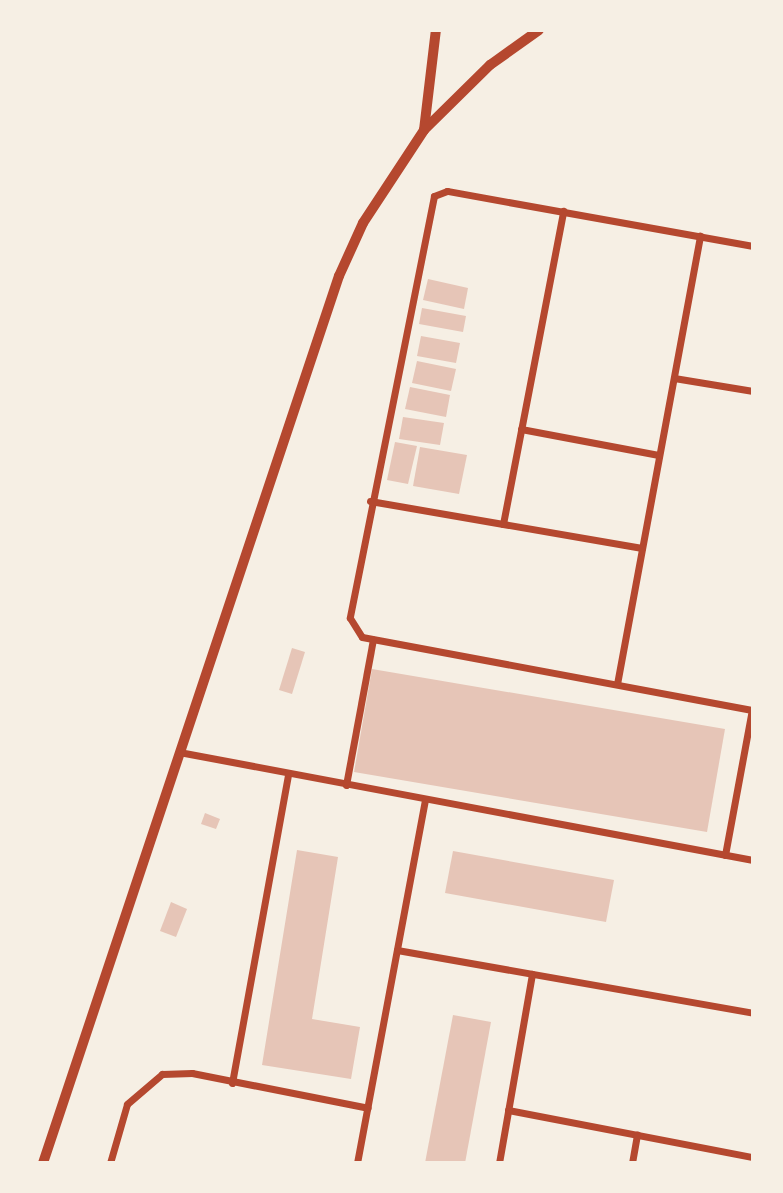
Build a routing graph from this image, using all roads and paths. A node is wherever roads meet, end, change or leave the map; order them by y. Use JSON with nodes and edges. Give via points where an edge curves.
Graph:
{"nodes":[{"id":1,"x":436,"y":30,"type":"edge"},
{"id":2,"x":539,"y":30,"type":"edge"},
{"id":3,"x":424,"y":130,"type":"junction"},
{"id":4,"x":563,"y":211,"type":"junction"},
{"id":5,"x":700,"y":236,"type":"junction"},
{"id":6,"x":753,"y":246,"type":"edge"},
{"id":7,"x":674,"y":378,"type":"junction"},
{"id":8,"x":753,"y":391,"type":"edge"},
{"id":9,"x":521,"y":429,"type":"junction"},
{"id":10,"x":659,"y":455,"type":"junction"},
{"id":11,"x":370,"y":500,"type":"junction"},
{"id":12,"x":503,"y":524,"type":"junction"},
{"id":13,"x":642,"y":548,"type":"junction"},
{"id":14,"x":373,"y":639,"type":"junction"},
{"id":15,"x":617,"y":684,"type":"junction"},
{"id":16,"x":753,"y":710,"type":"edge"},
{"id":17,"x":178,"y":752,"type":"junction"},
{"id":18,"x":288,"y":774,"type":"junction"},
{"id":19,"x":346,"y":785,"type":"junction"},
{"id":20,"x":425,"y":799,"type":"junction"},
{"id":21,"x":725,"y":855,"type":"junction"},
{"id":22,"x":753,"y":860,"type":"edge"},
{"id":23,"x":397,"y":950,"type":"junction"},
{"id":24,"x":532,"y":974,"type":"junction"},
{"id":25,"x":753,"y":1002,"type":"edge"},
{"id":26,"x":752,"y":1013,"type":"edge"},
{"id":27,"x":232,"y":1083,"type":"junction"},
{"id":28,"x":368,"y":1108,"type":"junction"},
{"id":29,"x":508,"y":1110,"type":"junction"},
{"id":30,"x":637,"y":1134,"type":"junction"},
{"id":31,"x":753,"y":1157,"type":"edge"},
{"id":32,"x":43,"y":1163,"type":"edge"},
{"id":33,"x":110,"y":1163,"type":"edge"},
{"id":34,"x":357,"y":1163,"type":"edge"},
{"id":35,"x":499,"y":1163,"type":"edge"},
{"id":36,"x":632,"y":1163,"type":"edge"}],
"edges":[{"from":1,"to":3,"type":"main road"},
{"from":2,"to":3,"type":"main road","via":[[490,65]]},
{"from":3,"to":17,"type":"main road","via":[[363,223],[339,276]]},
{"from":4,"to":5,"type":"street"},
{"from":4,"to":9,"type":"street"},
{"from":4,"to":11,"type":"street","via":[[447,191],[430,200]]},
{"from":5,"to":6,"type":"street"},
{"from":5,"to":7,"type":"street"},
{"from":7,"to":8,"type":"street"},
{"from":7,"to":10,"type":"street"},
{"from":9,"to":10,"type":"street"},
{"from":9,"to":12,"type":"street"},
{"from":10,"to":13,"type":"street"},
{"from":11,"to":12,"type":"street"},
{"from":11,"to":14,"type":"street","via":[[350,618],[357,634]]},
{"from":12,"to":13,"type":"street"},
{"from":13,"to":15,"type":"street"},
{"from":14,"to":15,"type":"street"},
{"from":14,"to":19,"type":"street"},
{"from":15,"to":16,"type":"street"},
{"from":16,"to":21,"type":"street"},
{"from":17,"to":18,"type":"street"},
{"from":17,"to":32,"type":"main road"},
{"from":18,"to":19,"type":"street"},
{"from":18,"to":27,"type":"street"},
{"from":19,"to":20,"type":"street"},
{"from":20,"to":21,"type":"street"},
{"from":20,"to":23,"type":"street"},
{"from":21,"to":22,"type":"street"},
{"from":23,"to":24,"type":"street"},
{"from":23,"to":28,"type":"street"},
{"from":24,"to":26,"type":"street"},
{"from":24,"to":29,"type":"street"},
{"from":25,"to":26,"type":"street"},
{"from":27,"to":28,"type":"street"},
{"from":27,"to":33,"type":"street","via":[[177,1072],[148,1081],[127,1104]]},
{"from":28,"to":34,"type":"street"},
{"from":29,"to":30,"type":"street"},
{"from":29,"to":35,"type":"street"},
{"from":30,"to":31,"type":"street"},
{"from":30,"to":36,"type":"street"}]}
